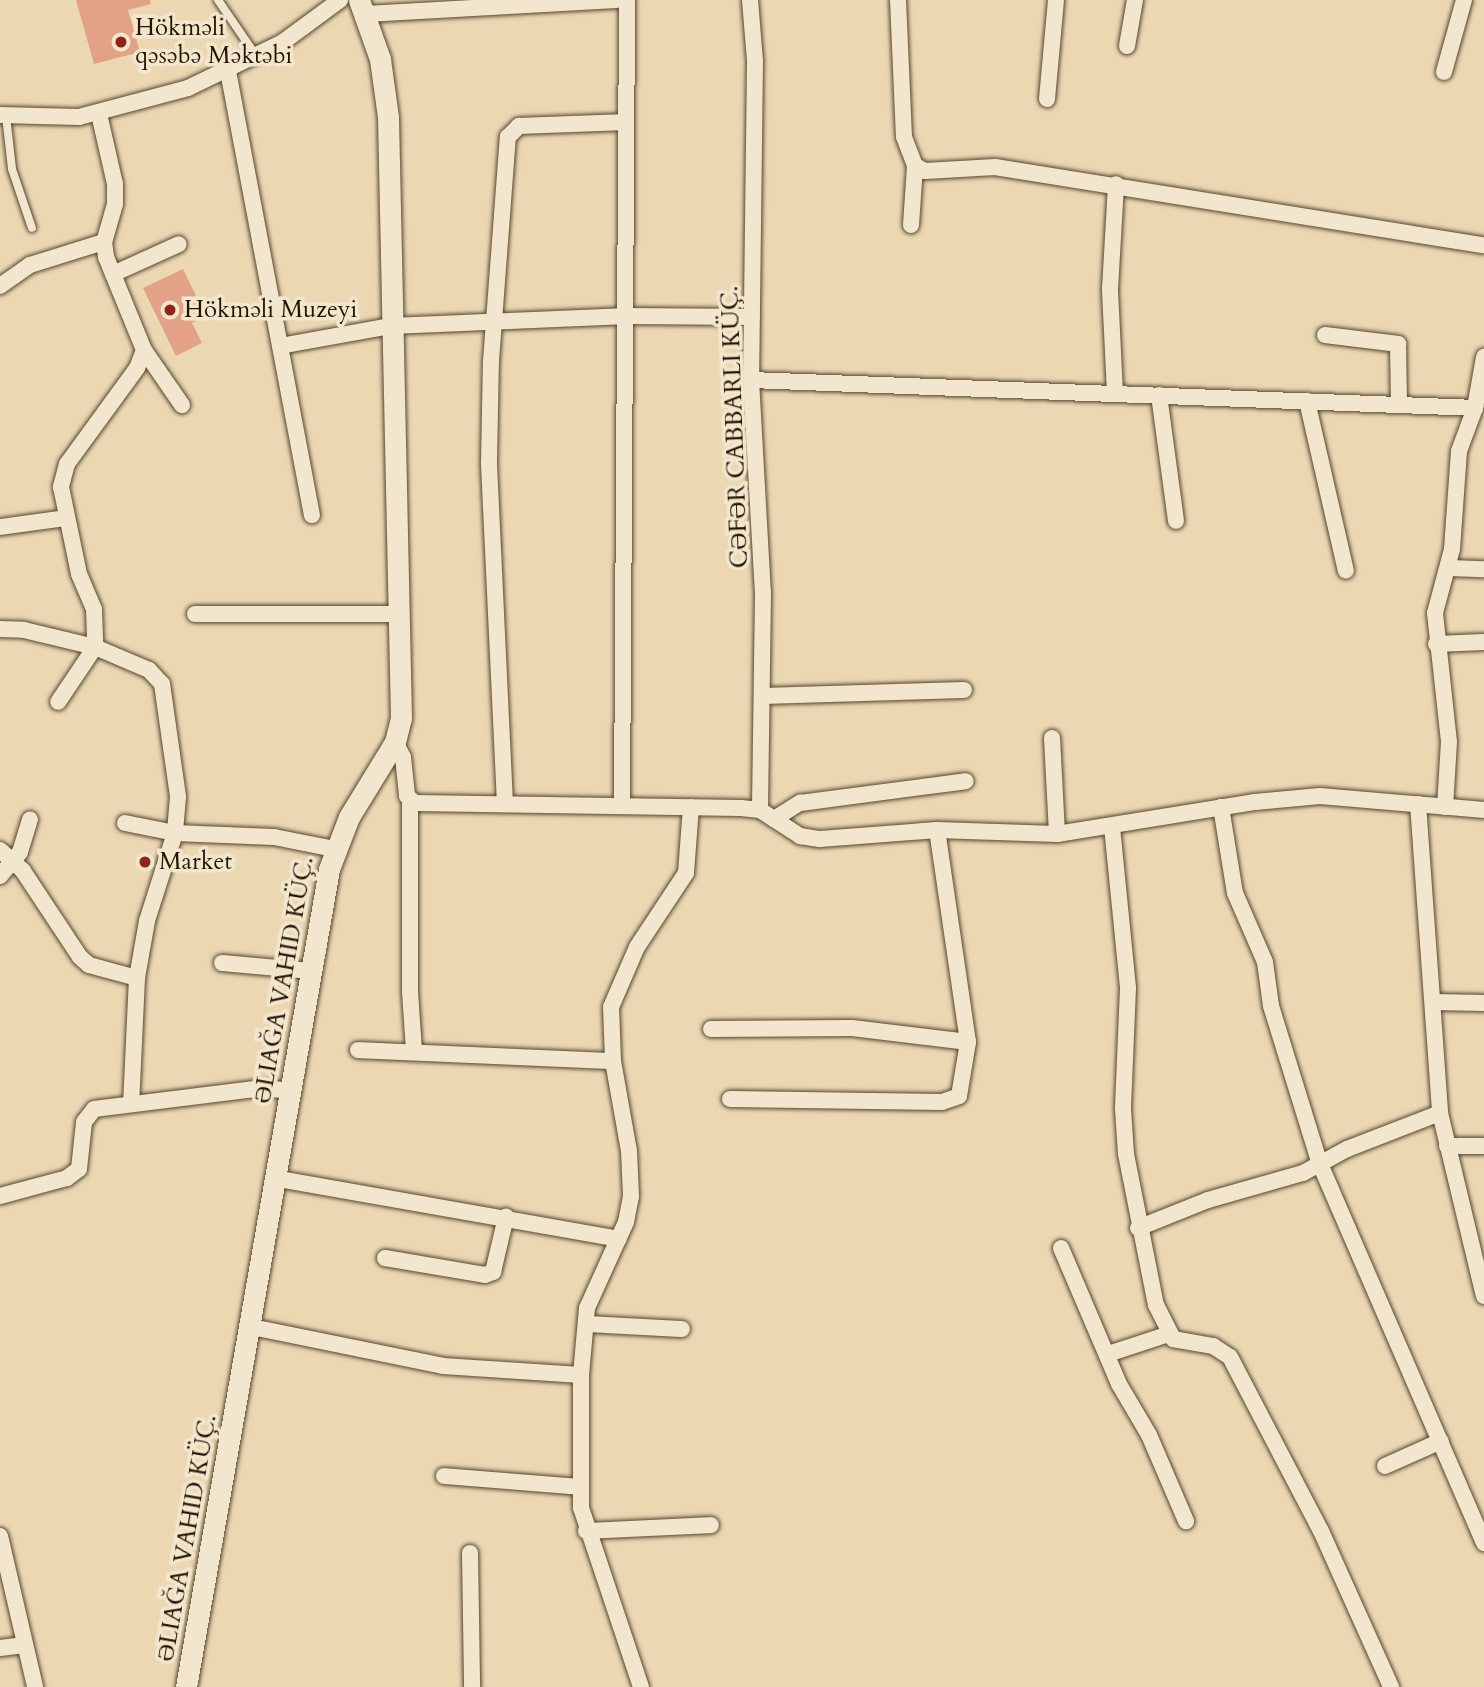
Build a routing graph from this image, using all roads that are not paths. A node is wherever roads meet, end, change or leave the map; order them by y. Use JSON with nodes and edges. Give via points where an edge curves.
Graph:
{"nodes":[{"id":1,"x":219,"y":0,"type":"edge"},
{"id":2,"x":340,"y":0,"type":"edge"},
{"id":3,"x":617,"y":0,"type":"edge"},
{"id":4,"x":628,"y":0,"type":"edge"},
{"id":5,"x":750,"y":0,"type":"edge"},
{"id":6,"x":898,"y":0,"type":"edge"},
{"id":7,"x":1056,"y":0,"type":"edge"},
{"id":8,"x":1135,"y":0,"type":"edge"},
{"id":9,"x":1464,"y":0,"type":"edge"},
{"id":10,"x":505,"y":3,"type":"edge"},
{"id":11,"x":362,"y":7,"type":"edge"},
{"id":12,"x":1127,"y":46,"type":"dead end"},
{"id":13,"x":257,"y":57,"type":"junction"},
{"id":14,"x":228,"y":71,"type":"junction"},
{"id":15,"x":1444,"y":72,"type":"dead end"},
{"id":16,"x":1047,"y":99,"type":"dead end"},
{"id":17,"x":99,"y":114,"type":"junction"},
{"id":18,"x":3,"y":115,"type":"edge"},
{"id":19,"x":626,"y":122,"type":"junction"},
{"id":20,"x":915,"y":166,"type":"junction"},
{"id":21,"x":1116,"y":184,"type":"junction"},
{"id":22,"x":911,"y":225,"type":"dead end"},
{"id":23,"x":32,"y":228,"type":"dead end"},
{"id":24,"x":104,"y":242,"type":"junction"},
{"id":25,"x":178,"y":244,"type":"dead end"},
{"id":26,"x":1484,"y":245,"type":"edge"},
{"id":27,"x":113,"y":274,"type":"junction"},
{"id":28,"x":0,"y":286,"type":"edge"},
{"id":29,"x":628,"y":316,"type":"junction"},
{"id":30,"x":752,"y":317,"type":"junction"},
{"id":31,"x":495,"y":321,"type":"junction"},
{"id":32,"x":391,"y":326,"type":"junction"},
{"id":33,"x":1325,"y":335,"type":"dead end"},
{"id":34,"x":280,"y":346,"type":"junction"},
{"id":35,"x":144,"y":350,"type":"junction"},
{"id":36,"x":1484,"y":357,"type":"edge"},
{"id":37,"x":751,"y":380,"type":"junction"},
{"id":38,"x":1115,"y":393,"type":"junction"},
{"id":39,"x":1159,"y":395,"type":"junction"},
{"id":40,"x":1307,"y":401,"type":"junction"},
{"id":41,"x":1399,"y":402,"type":"junction"},
{"id":42,"x":182,"y":405,"type":"dead end"},
{"id":43,"x":1475,"y":408,"type":"junction"},
{"id":44,"x":312,"y":515,"type":"dead end"},
{"id":45,"x":66,"y":518,"type":"junction"},
{"id":46,"x":1176,"y":521,"type":"dead end"},
{"id":47,"x":0,"y":527,"type":"edge"},
{"id":48,"x":1449,"y":568,"type":"junction"},
{"id":49,"x":1484,"y":569,"type":"edge"},
{"id":50,"x":1346,"y":571,"type":"dead end"},
{"id":51,"x":195,"y":614,"type":"dead end"},
{"id":52,"x":398,"y":614,"type":"junction"},
{"id":53,"x":0,"y":629,"type":"edge"},
{"id":54,"x":1484,"y":642,"type":"edge"},
{"id":55,"x":1436,"y":644,"type":"junction"},
{"id":56,"x":95,"y":647,"type":"junction"},
{"id":57,"x":964,"y":690,"type":"dead end"},
{"id":58,"x":762,"y":696,"type":"junction"},
{"id":59,"x":58,"y":702,"type":"dead end"},
{"id":60,"x":1052,"y":738,"type":"dead end"},
{"id":61,"x":396,"y":742,"type":"junction"},
{"id":62,"x":967,"y":781,"type":"dead end"},
{"id":63,"x":410,"y":800,"type":"junction"},
{"id":64,"x":505,"y":804,"type":"junction"},
{"id":65,"x":1418,"y":804,"type":"junction"},
{"id":66,"x":622,"y":806,"type":"junction"},
{"id":67,"x":691,"y":807,"type":"junction"},
{"id":68,"x":1221,"y":807,"type":"junction"},
{"id":69,"x":1446,"y":807,"type":"junction"},
{"id":70,"x":1484,"y":810,"type":"edge"},
{"id":71,"x":768,"y":814,"type":"junction"},
{"id":72,"x":30,"y":820,"type":"dead end"},
{"id":73,"x":125,"y":823,"type":"dead end"},
{"id":74,"x":1112,"y":827,"type":"junction"},
{"id":75,"x":937,"y":830,"type":"junction"},
{"id":76,"x":175,"y":833,"type":"junction"},
{"id":77,"x":1057,"y":834,"type":"junction"},
{"id":78,"x":334,"y":849,"type":"junction"},
{"id":79,"x":0,"y":850,"type":"edge"},
{"id":80,"x":14,"y":863,"type":"junction"},
{"id":81,"x":0,"y":876,"type":"edge"},
{"id":82,"x":222,"y":963,"type":"dead end"},
{"id":83,"x":312,"y":971,"type":"junction"},
{"id":84,"x":137,"y":978,"type":"junction"},
{"id":85,"x":1434,"y":1002,"type":"junction"},
{"id":86,"x":1484,"y":1003,"type":"edge"},
{"id":87,"x":711,"y":1030,"type":"dead end"},
{"id":88,"x":968,"y":1042,"type":"junction"},
{"id":89,"x":358,"y":1050,"type":"dead end"},
{"id":90,"x":415,"y":1051,"type":"junction"},
{"id":91,"x":613,"y":1061,"type":"junction"},
{"id":92,"x":290,"y":1091,"type":"junction"},
{"id":93,"x":730,"y":1099,"type":"dead end"},
{"id":94,"x":131,"y":1104,"type":"junction"},
{"id":95,"x":1440,"y":1113,"type":"junction"},
{"id":96,"x":1447,"y":1146,"type":"junction"},
{"id":97,"x":1484,"y":1146,"type":"edge"},
{"id":98,"x":1320,"y":1164,"type":"junction"},
{"id":99,"x":278,"y":1179,"type":"junction"},
{"id":100,"x":0,"y":1196,"type":"edge"},
{"id":101,"x":506,"y":1217,"type":"junction"},
{"id":102,"x":1138,"y":1228,"type":"junction"},
{"id":103,"x":619,"y":1239,"type":"junction"},
{"id":104,"x":1061,"y":1248,"type":"dead end"},
{"id":105,"x":385,"y":1258,"type":"dead end"},
{"id":106,"x":1484,"y":1296,"type":"edge"},
{"id":107,"x":586,"y":1324,"type":"junction"},
{"id":108,"x":252,"y":1327,"type":"junction"},
{"id":109,"x":682,"y":1329,"type":"dead end"},
{"id":110,"x":1169,"y":1334,"type":"junction"},
{"id":111,"x":1108,"y":1354,"type":"junction"},
{"id":112,"x":582,"y":1375,"type":"junction"},
{"id":113,"x":1441,"y":1441,"type":"junction"},
{"id":114,"x":1385,"y":1466,"type":"dead end"},
{"id":115,"x":444,"y":1476,"type":"dead end"},
{"id":116,"x":581,"y":1487,"type":"junction"},
{"id":117,"x":1186,"y":1521,"type":"dead end"},
{"id":118,"x":712,"y":1525,"type":"dead end"},
{"id":119,"x":586,"y":1531,"type":"junction"},
{"id":120,"x":0,"y":1536,"type":"edge"},
{"id":121,"x":1484,"y":1543,"type":"edge"},
{"id":122,"x":470,"y":1553,"type":"dead end"},
{"id":123,"x":23,"y":1645,"type":"junction"},
{"id":124,"x":0,"y":1648,"type":"edge"},
{"id":125,"x":35,"y":1687,"type":"edge"},
{"id":126,"x":186,"y":1687,"type":"edge"},
{"id":127,"x":472,"y":1687,"type":"edge"},
{"id":128,"x":641,"y":1687,"type":"edge"},
{"id":129,"x":1391,"y":1687,"type":"edge"}],
"edges":[{"from":1,"to":13,"type":"lane"},
{"from":2,"to":13,"type":"street"},
{"from":3,"to":10,"type":"street"},
{"from":4,"to":19,"type":"street"},
{"from":5,"to":30,"type":"street","via":[[755,61]]},
{"from":6,"to":20,"type":"street","via":[[904,136]]},
{"from":7,"to":16,"type":"street"},
{"from":8,"to":12,"type":"street"},
{"from":9,"to":15,"type":"street"},
{"from":10,"to":11,"type":"street"},
{"from":11,"to":32,"type":"street","name":"ƏLIAĞA VAHID KÜÇ.","via":[[380,59],[388,117]]},
{"from":13,"to":14,"type":"street"},
{"from":14,"to":17,"type":"street"},
{"from":14,"to":34,"type":"street"},
{"from":17,"to":18,"type":"street","via":[[56,118]]},
{"from":17,"to":24,"type":"street","via":[[115,184]]},
{"from":18,"to":23,"type":"lane","via":[[12,169]]},
{"from":19,"to":29,"type":"street"},
{"from":19,"to":31,"type":"street","via":[[514,127],[508,136]]},
{"from":20,"to":21,"type":"street","via":[[942,172],[995,167]]},
{"from":20,"to":22,"type":"street"},
{"from":21,"to":26,"type":"street"},
{"from":21,"to":38,"type":"street","via":[[1110,289]]},
{"from":24,"to":27,"type":"street"},
{"from":24,"to":28,"type":"street","via":[[30,265]]},
{"from":25,"to":27,"type":"street"},
{"from":27,"to":35,"type":"street","via":[[141,333]]},
{"from":29,"to":30,"type":"street"},
{"from":29,"to":31,"type":"street"},
{"from":29,"to":66,"type":"street"},
{"from":30,"to":37,"type":"street"},
{"from":31,"to":32,"type":"street"},
{"from":31,"to":64,"type":"street","via":[[489,462]]},
{"from":32,"to":34,"type":"street"},
{"from":32,"to":52,"type":"street","name":"ƏLIAĞA VAHID KÜÇ."},
{"from":33,"to":41,"type":"street","via":[[1398,344]]},
{"from":34,"to":44,"type":"street"},
{"from":35,"to":42,"type":"street"},
{"from":35,"to":45,"type":"street","via":[[63,474]]},
{"from":36,"to":43,"type":"street"},
{"from":37,"to":38,"type":"street"},
{"from":37,"to":58,"type":"street","via":[[763,593]]},
{"from":38,"to":39,"type":"street"},
{"from":39,"to":40,"type":"street"},
{"from":39,"to":46,"type":"street"},
{"from":40,"to":41,"type":"street"},
{"from":40,"to":50,"type":"street"},
{"from":41,"to":43,"type":"street"},
{"from":43,"to":48,"type":"street","via":[[1459,451]]},
{"from":45,"to":47,"type":"street"},
{"from":45,"to":56,"type":"street","via":[[79,574],[94,610]]},
{"from":48,"to":49,"type":"street"},
{"from":48,"to":55,"type":"street","via":[[1435,613]]},
{"from":51,"to":52,"type":"street"},
{"from":52,"to":61,"type":"street","name":"ƏLIAĞA VAHID KÜÇ.","via":[[401,706]]},
{"from":53,"to":56,"type":"street"},
{"from":54,"to":55,"type":"street"},
{"from":55,"to":69,"type":"street","via":[[1449,742]]},
{"from":56,"to":59,"type":"street"},
{"from":56,"to":76,"type":"street","via":[[149,670],[162,684],[177,797]]},
{"from":57,"to":58,"type":"street"},
{"from":58,"to":71,"type":"street"},
{"from":60,"to":77,"type":"street"},
{"from":61,"to":63,"type":"street"},
{"from":61,"to":78,"type":"street","name":"ƏLIAĞA VAHID KÜÇ."},
{"from":62,"to":71,"type":"street","via":[[810,801]]},
{"from":63,"to":64,"type":"street"},
{"from":63,"to":90,"type":"street","via":[[410,992]]},
{"from":64,"to":66,"type":"street"},
{"from":65,"to":68,"type":"street","via":[[1320,796]]},
{"from":65,"to":69,"type":"street"},
{"from":65,"to":85,"type":"street"},
{"from":66,"to":67,"type":"street"},
{"from":67,"to":71,"type":"street"},
{"from":67,"to":91,"type":"street","via":[[686,873],[637,947],[611,1007]]},
{"from":68,"to":74,"type":"street"},
{"from":68,"to":98,"type":"street","via":[[1236,893],[1265,962],[1271,1006]]},
{"from":69,"to":70,"type":"street"},
{"from":71,"to":75,"type":"street","via":[[800,836],[820,839]]},
{"from":72,"to":80,"type":"street"},
{"from":73,"to":76,"type":"street"},
{"from":74,"to":77,"type":"street"},
{"from":74,"to":102,"type":"street","via":[[1128,988],[1123,1109]]},
{"from":75,"to":77,"type":"street"},
{"from":75,"to":88,"type":"street"},
{"from":76,"to":78,"type":"street","via":[[274,837]]},
{"from":76,"to":84,"type":"street","via":[[147,921]]},
{"from":78,"to":83,"type":"street","name":"ƏLIAĞA VAHID KÜÇ."},
{"from":79,"to":80,"type":"street"},
{"from":80,"to":81,"type":"street"},
{"from":80,"to":84,"type":"street","via":[[80,957],[89,965]]},
{"from":82,"to":83,"type":"street"},
{"from":83,"to":92,"type":"street","name":"ƏLIAĞA VAHID KÜÇ."},
{"from":84,"to":94,"type":"street"},
{"from":85,"to":86,"type":"street"},
{"from":85,"to":95,"type":"street"},
{"from":87,"to":88,"type":"street","via":[[852,1028]]},
{"from":88,"to":93,"type":"street","via":[[959,1096],[942,1102]]},
{"from":89,"to":90,"type":"street"},
{"from":90,"to":91,"type":"street"},
{"from":91,"to":103,"type":"street","via":[[632,1168],[626,1222]]},
{"from":92,"to":94,"type":"street","via":[[263,1088]]},
{"from":92,"to":99,"type":"street","name":"ƏLIAĞA VAHID KÜÇ."},
{"from":94,"to":100,"type":"street","via":[[104,1106],[88,1114],[79,1170],[67,1178]]},
{"from":95,"to":96,"type":"street"},
{"from":95,"to":98,"type":"street"},
{"from":96,"to":97,"type":"street"},
{"from":96,"to":106,"type":"street"},
{"from":98,"to":102,"type":"street"},
{"from":98,"to":113,"type":"street"},
{"from":99,"to":101,"type":"street"},
{"from":99,"to":108,"type":"street","name":"ƏLIAĞA VAHID KÜÇ."},
{"from":101,"to":103,"type":"street"},
{"from":101,"to":105,"type":"street","via":[[493,1272],[485,1275]]},
{"from":102,"to":110,"type":"street","via":[[1150,1284]]},
{"from":103,"to":107,"type":"street","via":[[592,1290]]},
{"from":104,"to":111,"type":"street"},
{"from":107,"to":109,"type":"street"},
{"from":107,"to":112,"type":"street"},
{"from":108,"to":112,"type":"street","via":[[443,1366]]},
{"from":108,"to":126,"type":"street","name":"ƏLIAĞA VAHID KÜÇ."},
{"from":110,"to":111,"type":"street"},
{"from":110,"to":129,"type":"street","via":[[1180,1343],[1213,1346],[1230,1357],[1310,1510]]},
{"from":111,"to":117,"type":"street"},
{"from":112,"to":116,"type":"street"},
{"from":113,"to":114,"type":"street"},
{"from":113,"to":121,"type":"street"},
{"from":115,"to":116,"type":"street"},
{"from":116,"to":119,"type":"street"},
{"from":118,"to":119,"type":"street"},
{"from":119,"to":128,"type":"street"},
{"from":120,"to":123,"type":"street"},
{"from":122,"to":127,"type":"street"},
{"from":123,"to":124,"type":"street"},
{"from":123,"to":125,"type":"street"}]}
